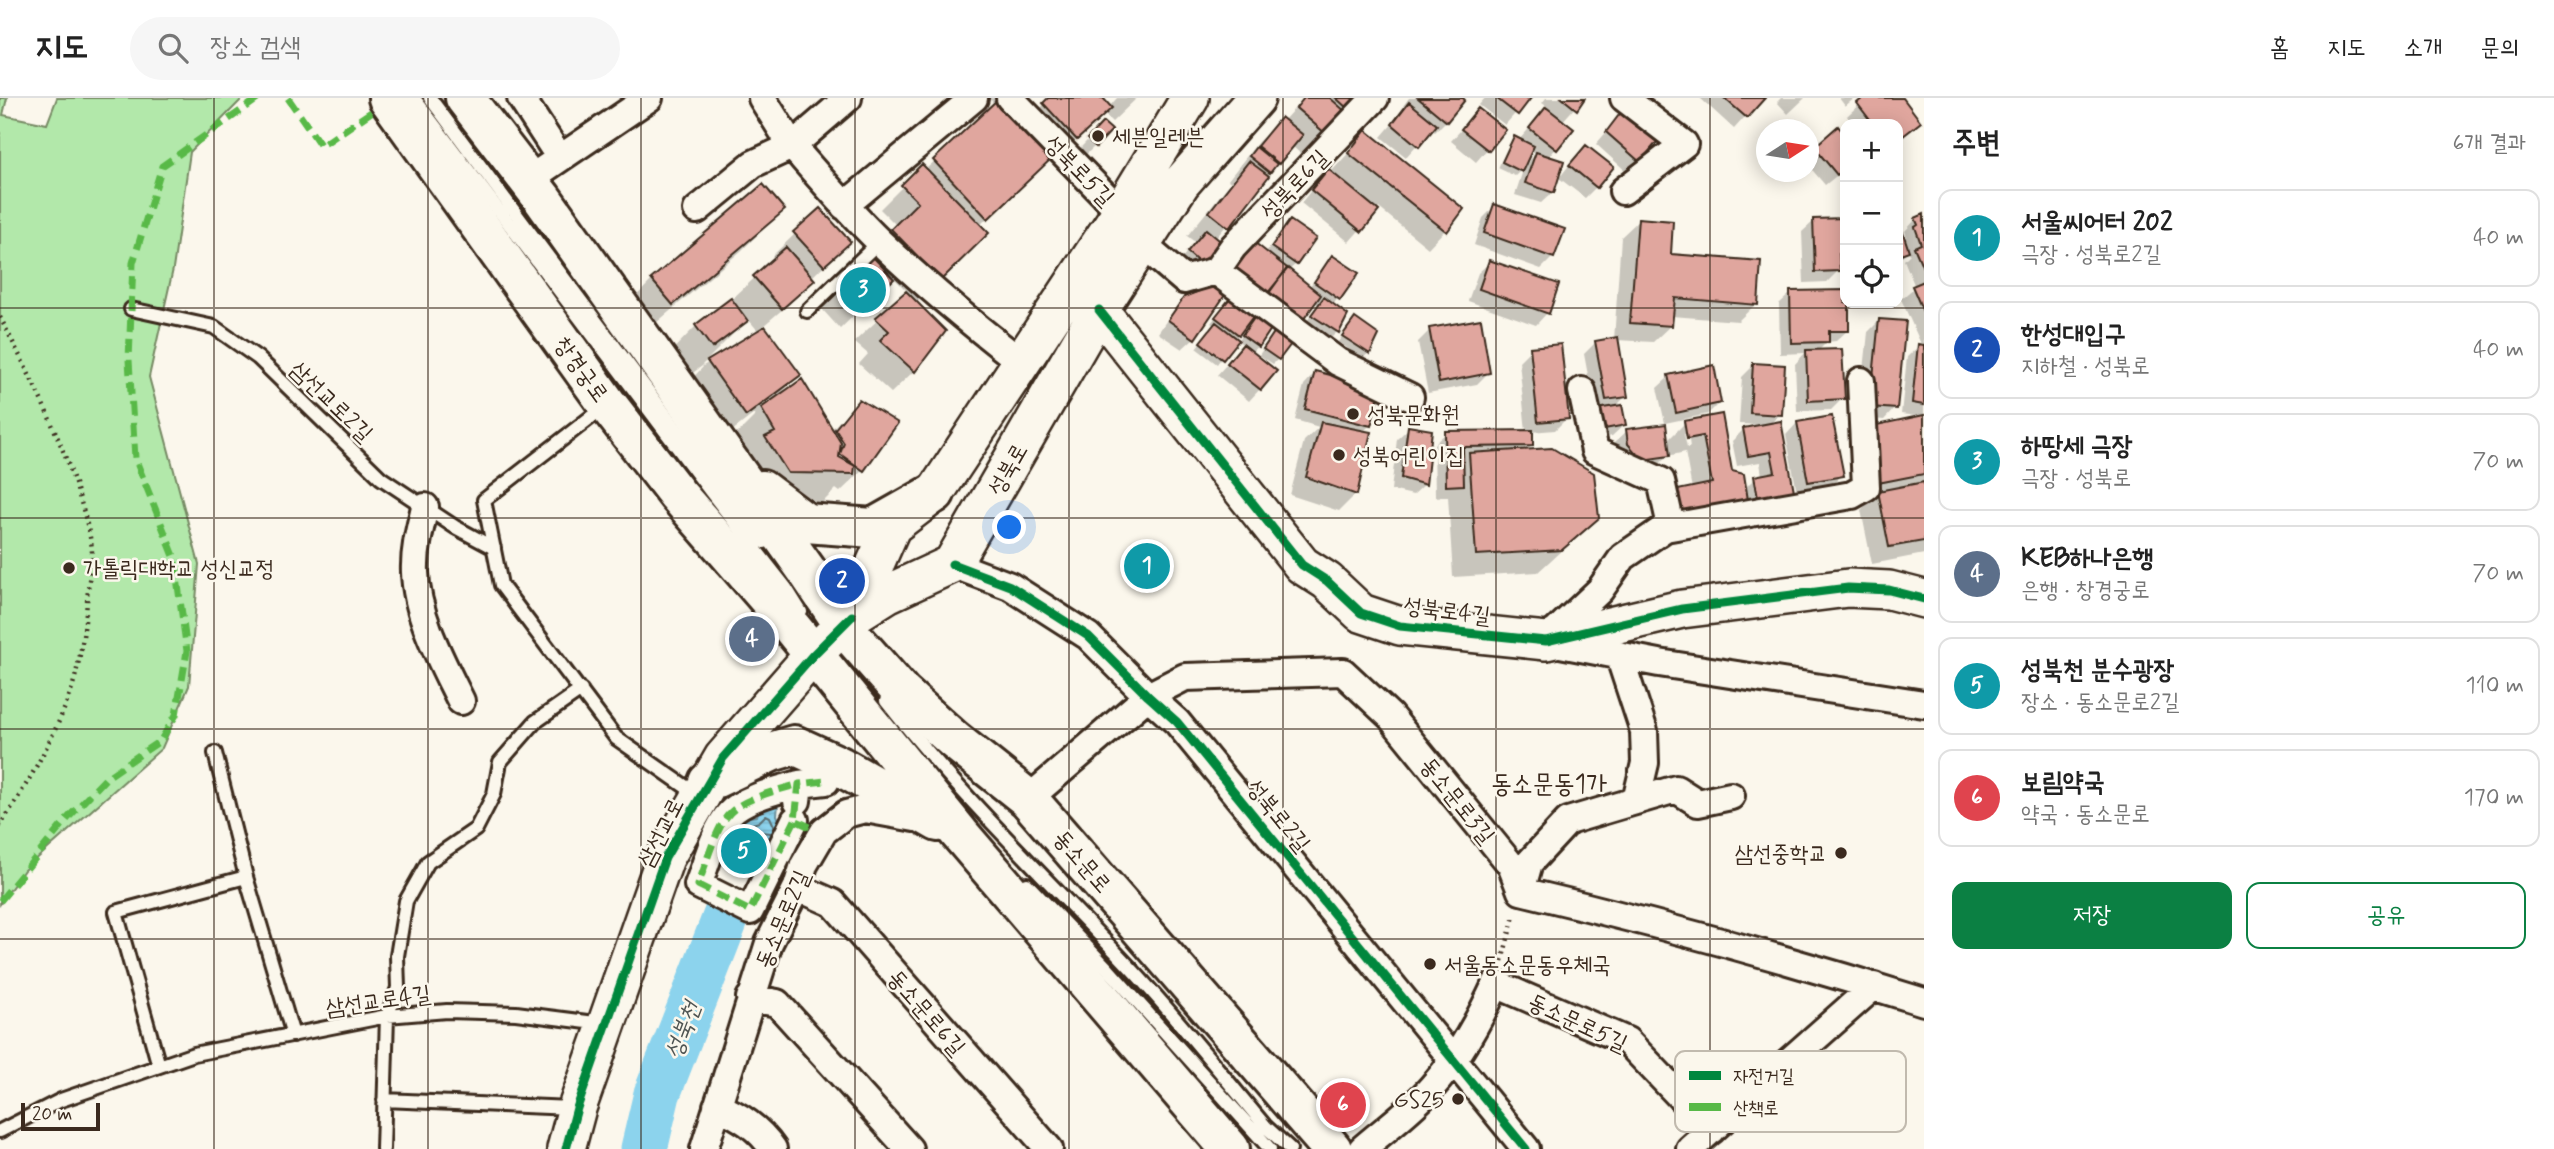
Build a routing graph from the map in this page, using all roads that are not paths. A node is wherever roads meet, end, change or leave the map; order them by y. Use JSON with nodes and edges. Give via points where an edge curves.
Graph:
{"nodes":[{"id":1,"x":388,"y":98,"type":"edge"},
{"id":2,"x":414,"y":98,"type":"edge"},
{"id":3,"x":430,"y":98,"type":"edge"},
{"id":4,"x":466,"y":98,"type":"edge"},
{"id":5,"x":521,"y":98,"type":"edge"},
{"id":6,"x":649,"y":98,"type":"edge"},
{"id":7,"x":762,"y":98,"type":"edge"},
{"id":8,"x":848,"y":98,"type":"edge"},
{"id":9,"x":974,"y":98,"type":"edge"},
{"id":10,"x":1010,"y":98,"type":"edge"},
{"id":11,"x":1190,"y":98,"type":"edge"},
{"id":12,"x":1256,"y":98,"type":"edge"},
{"id":13,"x":1375,"y":98,"type":"edge"},
{"id":14,"x":1624,"y":98,"type":"edge"},
{"id":15,"x":792,"y":146,"type":"junction"},
{"id":16,"x":560,"y":158,"type":"junction"},
{"id":17,"x":528,"y":180,"type":"junction"},
{"id":18,"x":1623,"y":191,"type":"dead end"},
{"id":19,"x":844,"y":205,"type":"junction"},
{"id":20,"x":697,"y":210,"type":"dead end"},
{"id":21,"x":1135,"y":222,"type":"junction"},
{"id":22,"x":880,"y":242,"type":"junction"},
{"id":23,"x":1216,"y":271,"type":"junction"},
{"id":24,"x":131,"y":309,"type":"dead end"},
{"id":25,"x":1099,"y":310,"type":"junction"},
{"id":26,"x":807,"y":311,"type":"dead end"},
{"id":27,"x":1021,"y":362,"type":"junction"},
{"id":28,"x":1861,"y":381,"type":"dead end"},
{"id":29,"x":1582,"y":391,"type":"dead end"},
{"id":30,"x":1410,"y":397,"type":"dead end"},
{"id":31,"x":608,"y":405,"type":"junction"},
{"id":32,"x":723,"y":455,"type":"junction"},
{"id":33,"x":936,"y":493,"type":"junction"},
{"id":34,"x":425,"y":507,"type":"junction"},
{"id":35,"x":1671,"y":526,"type":"junction"},
{"id":36,"x":494,"y":548,"type":"junction"},
{"id":37,"x":952,"y":564,"type":"junction"},
{"id":38,"x":1924,"y":599,"type":"edge"},
{"id":39,"x":824,"y":627,"type":"junction"},
{"id":40,"x":1546,"y":641,"type":"junction"},
{"id":41,"x":1619,"y":655,"type":"junction"},
{"id":42,"x":580,"y":690,"type":"junction"},
{"id":43,"x":882,"y":695,"type":"dead end"},
{"id":44,"x":1148,"y":696,"type":"junction"},
{"id":45,"x":461,"y":701,"type":"dead end"},
{"id":46,"x":1924,"y":704,"type":"edge"},
{"id":47,"x":215,"y":753,"type":"dead end"},
{"id":48,"x":826,"y":781,"type":"dead end"},
{"id":49,"x":799,"y":785,"type":"junction"},
{"id":50,"x":704,"y":789,"type":"junction"},
{"id":51,"x":1731,"y":796,"type":"dead end"},
{"id":52,"x":1028,"y":799,"type":"junction"},
{"id":53,"x":1636,"y":801,"type":"junction"},
{"id":54,"x":957,"y":818,"type":"junction"},
{"id":55,"x":1018,"y":874,"type":"dead end"},
{"id":56,"x":246,"y":877,"type":"junction"},
{"id":57,"x":797,"y":887,"type":"junction"},
{"id":58,"x":1521,"y":891,"type":"junction"},
{"id":59,"x":1874,"y":986,"type":"junction"},
{"id":60,"x":750,"y":998,"type":"junction"},
{"id":61,"x":1924,"y":1002,"type":"edge"},
{"id":62,"x":387,"y":1016,"type":"junction"},
{"id":63,"x":606,"y":1025,"type":"junction"},
{"id":64,"x":293,"y":1035,"type":"junction"},
{"id":65,"x":1801,"y":1051,"type":"edge"},
{"id":66,"x":1454,"y":1060,"type":"junction"},
{"id":67,"x":159,"y":1066,"type":"junction"},
{"id":68,"x":1675,"y":1091,"type":"edge"},
{"id":69,"x":384,"y":1100,"type":"junction"},
{"id":70,"x":717,"y":1106,"type":"junction"},
{"id":71,"x":577,"y":1108,"type":"junction"},
{"id":72,"x":0,"y":1130,"type":"edge"},
{"id":73,"x":1710,"y":1132,"type":"edge"},
{"id":74,"x":767,"y":1145,"type":"edge"},
{"id":75,"x":383,"y":1149,"type":"edge"},
{"id":76,"x":566,"y":1149,"type":"edge"},
{"id":77,"x":704,"y":1149,"type":"edge"},
{"id":78,"x":909,"y":1149,"type":"edge"},
{"id":79,"x":1049,"y":1149,"type":"edge"},
{"id":80,"x":1230,"y":1149,"type":"edge"},
{"id":81,"x":1270,"y":1149,"type":"edge"},
{"id":82,"x":1290,"y":1149,"type":"edge"},
{"id":83,"x":1332,"y":1149,"type":"edge"},
{"id":84,"x":1362,"y":1149,"type":"edge"},
{"id":85,"x":1526,"y":1149,"type":"edge"},
{"id":86,"x":1690,"y":1149,"type":"edge"}],
"edges":[{"from":1,"to":31,"type":"main road","name":"창경궁로"},
{"from":2,"to":39,"type":"lane","via":[[710,491]]},
{"from":3,"to":39,"type":"lane"},
{"from":4,"to":17,"type":"main road"},
{"from":5,"to":16,"type":"street"},
{"from":6,"to":16,"type":"street"},
{"from":7,"to":15,"type":"street"},
{"from":8,"to":15,"type":"street"},
{"from":9,"to":19,"type":"street"},
{"from":10,"to":21,"type":"street","name":"성북로5길"},
{"from":11,"to":21,"type":"street","name":"성북로"},
{"from":12,"to":21,"type":"street","name":"성북로","via":[[1181,183]]},
{"from":13,"to":23,"type":"street","name":"성북로6길","via":[[1233,247]]},
{"from":14,"to":18,"type":"street","via":[[1684,144]]},
{"from":15,"to":19,"type":"street"},
{"from":15,"to":20,"type":"street","via":[[753,164]]},
{"from":16,"to":17,"type":"street"},
{"from":17,"to":32,"type":"main road"},
{"from":19,"to":22,"type":"street"},
{"from":21,"to":23,"type":"street","via":[[1184,280]]},
{"from":21,"to":25,"type":"street","name":"성북로"},
{"from":21,"to":27,"type":"street","name":"성북로"},
{"from":22,"to":26,"type":"lane"},
{"from":22,"to":27,"type":"street"},
{"from":23,"to":30,"type":"street","via":[[1338,362]]},
{"from":24,"to":34,"type":"lane","name":"삼선교로2길","via":[[214,327],[258,358],[381,478]]},
{"from":25,"to":37,"type":"street","name":"성북로"},
{"from":25,"to":40,"type":"street","name":"성북로4길","via":[[1302,565],[1361,613],[1400,626]]},
{"from":27,"to":33,"type":"street","name":"성북로"},
{"from":28,"to":35,"type":"street","via":[[1866,487],[1852,495]]},
{"from":29,"to":35,"type":"street","via":[[1595,451],[1661,481]]},
{"from":31,"to":36,"type":"lane","via":[[484,500]]},
{"from":31,"to":39,"type":"main road","name":"창경궁로","via":[[677,494],[770,601]]},
{"from":32,"to":33,"type":"main road","via":[[806,523],[873,528]]},
{"from":32,"to":39,"type":"main road"},
{"from":33,"to":39,"type":"street","name":"성북로","via":[[892,526]]},
{"from":34,"to":36,"type":"lane","name":"삼선교로2길"},
{"from":34,"to":45,"type":"street","via":[[415,561],[416,590]]},
{"from":35,"to":40,"type":"street","via":[[1623,557],[1600,590]]},
{"from":36,"to":42,"type":"lane","via":[[501,585]]},
{"from":37,"to":39,"type":"street"},
{"from":37,"to":44,"type":"street","name":"성북로2길","via":[[1010,586],[1088,636]]},
{"from":38,"to":40,"type":"street","name":"성북로4길","via":[[1889,590],[1848,588],[1682,608]]},
{"from":39,"to":50,"type":"street","name":"삼선교로"},
{"from":39,"to":52,"type":"main road","name":"동소문로"},
{"from":39,"to":54,"type":"main road"},
{"from":40,"to":41,"type":"street"},
{"from":41,"to":46,"type":"street"},
{"from":41,"to":53,"type":"street","via":[[1644,731],[1645,763]]},
{"from":42,"to":50,"type":"lane","via":[[616,738]]},
{"from":42,"to":62,"type":"lane","via":[[535,722],[500,762],[494,794],[476,829],[428,862],[407,901],[397,956],[398,988]]},
{"from":43,"to":82,"type":"lane","via":[[908,730],[1139,978]]},
{"from":44,"to":52,"type":"street","name":"동소문로3길"},
{"from":44,"to":58,"type":"street","name":"동소문로3길","via":[[1185,677],[1343,672],[1390,716],[1511,865]]},
{"from":44,"to":66,"type":"street","name":"성북로2길","via":[[1177,722]]},
{"from":47,"to":56,"type":"lane"},
{"from":48,"to":49,"type":"street"},
{"from":49,"to":49,"type":"street","via":[[803,824],[750,911],[698,885],[729,813],[762,796]]},
{"from":50,"to":54,"type":"main road","via":[[771,752],[794,745]]},
{"from":50,"to":63,"type":"street","name":"삼선교로","via":[[665,858]]},
{"from":51,"to":53,"type":"street","via":[[1698,803],[1676,789]]},
{"from":52,"to":83,"type":"main road","name":"동소문로"},
{"from":53,"to":58,"type":"street","via":[[1568,821],[1529,863]]},
{"from":54,"to":57,"type":"street","name":"동소문로2길","via":[[865,809],[846,814],[824,831]]},
{"from":54,"to":80,"type":"main road"},
{"from":55,"to":81,"type":"lane"},
{"from":56,"to":64,"type":"lane"},
{"from":56,"to":67,"type":"lane","via":[[116,912]]},
{"from":57,"to":60,"type":"street","name":"동소문로2길","via":[[769,943]]},
{"from":57,"to":79,"type":"street","name":"동소문로6길","via":[[833,904]]},
{"from":58,"to":59,"type":"street","via":[[1637,918]]},
{"from":59,"to":61,"type":"street"},
{"from":59,"to":65,"type":"street"},
{"from":60,"to":70,"type":"street","name":"동소문로2길"},
{"from":60,"to":78,"type":"street","via":[[777,1003]]},
{"from":62,"to":63,"type":"lane","name":"삼선교로4길","via":[[447,1011],[516,1013]]},
{"from":62,"to":64,"type":"lane","name":"삼선교로4길"},
{"from":62,"to":69,"type":"lane"},
{"from":63,"to":71,"type":"street","name":"삼선교로"},
{"from":64,"to":67,"type":"lane","name":"삼선교로4길","via":[[194,1054]]},
{"from":66,"to":68,"type":"street","name":"동소문로5길","via":[[1496,984],[1627,1041]]},
{"from":66,"to":84,"type":"street","via":[[1431,1089]]},
{"from":66,"to":85,"type":"street","name":"성북로2길"},
{"from":67,"to":72,"type":"lane","name":"삼선교로4길","via":[[61,1100]]},
{"from":69,"to":71,"type":"lane"},
{"from":69,"to":75,"type":"lane"},
{"from":70,"to":74,"type":"street","via":[[739,1115]]},
{"from":70,"to":77,"type":"street","name":"동소문로2길"},
{"from":71,"to":76,"type":"street","name":"삼선교로"},
{"from":73,"to":86,"type":"street"}]}
